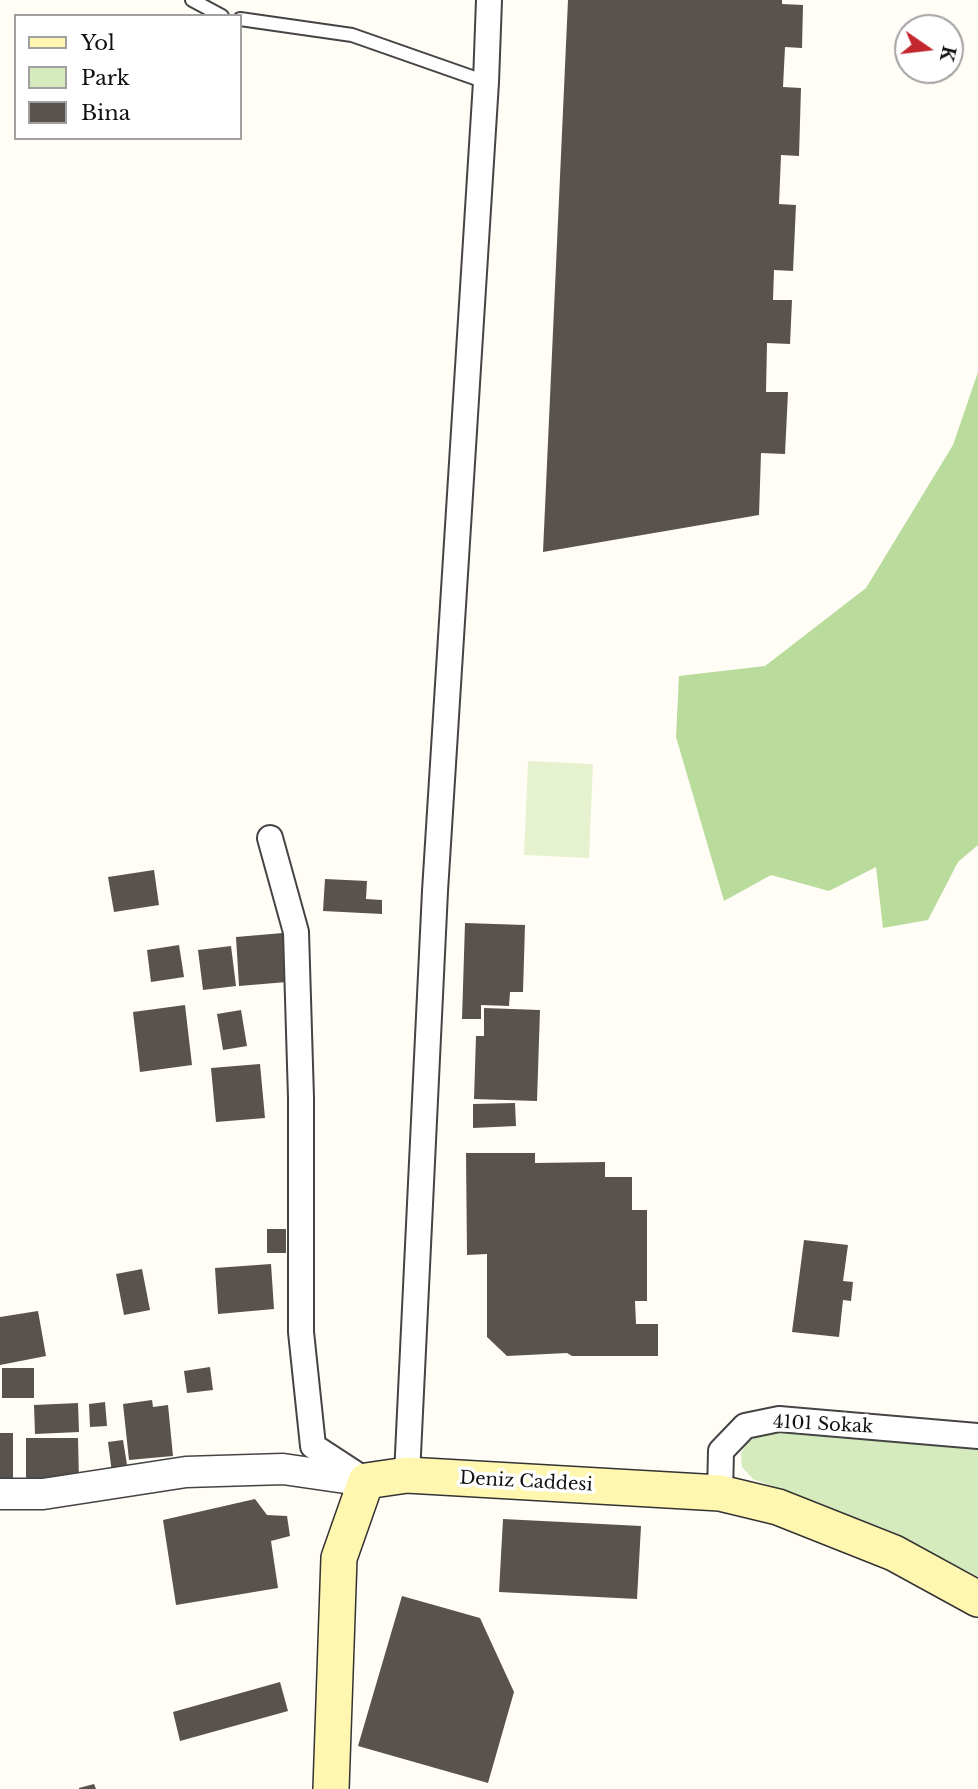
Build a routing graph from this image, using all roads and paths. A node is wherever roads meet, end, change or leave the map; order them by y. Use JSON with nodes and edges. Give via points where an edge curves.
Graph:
{"nodes":[{"id":1,"x":192,"y":0,"type":"edge"},
{"id":2,"x":489,"y":0,"type":"edge"},
{"id":3,"x":218,"y":14,"type":"edge"},
{"id":4,"x":242,"y":19,"type":"edge"},
{"id":5,"x":486,"y":82,"type":"junction"},
{"id":6,"x":270,"y":838,"type":"dead end"},
{"id":7,"x":978,"y":1436,"type":"edge"},
{"id":8,"x":407,"y":1475,"type":"junction"},
{"id":9,"x":366,"y":1481,"type":"junction"},
{"id":10,"x":720,"y":1493,"type":"junction"},
{"id":11,"x":0,"y":1494,"type":"edge"},
{"id":12,"x":978,"y":1599,"type":"edge"},
{"id":13,"x":331,"y":1789,"type":"edge"}],
"edges":[{"from":1,"to":3,"type":"lane"},
{"from":2,"to":5,"type":"street"},
{"from":4,"to":5,"type":"lane","via":[[352,35]]},
{"from":5,"to":8,"type":"street","via":[[435,891]]},
{"from":6,"to":9,"type":"street","via":[[296,932],[301,1332],[313,1446]]},
{"from":7,"to":10,"type":"street","name":"4101 Sokak","via":[[779,1419],[745,1426],[721,1451]]},
{"from":8,"to":9,"type":"main road","name":"Deniz Caddesi"},
{"from":8,"to":10,"type":"main road","name":"Deniz Caddesi"},
{"from":9,"to":11,"type":"street","via":[[283,1469],[186,1472],[43,1494]]},
{"from":9,"to":13,"type":"main road","via":[[339,1558]]},
{"from":10,"to":12,"type":"main road","name":"Deniz Caddesi","via":[[778,1507],[894,1553]]}]}
